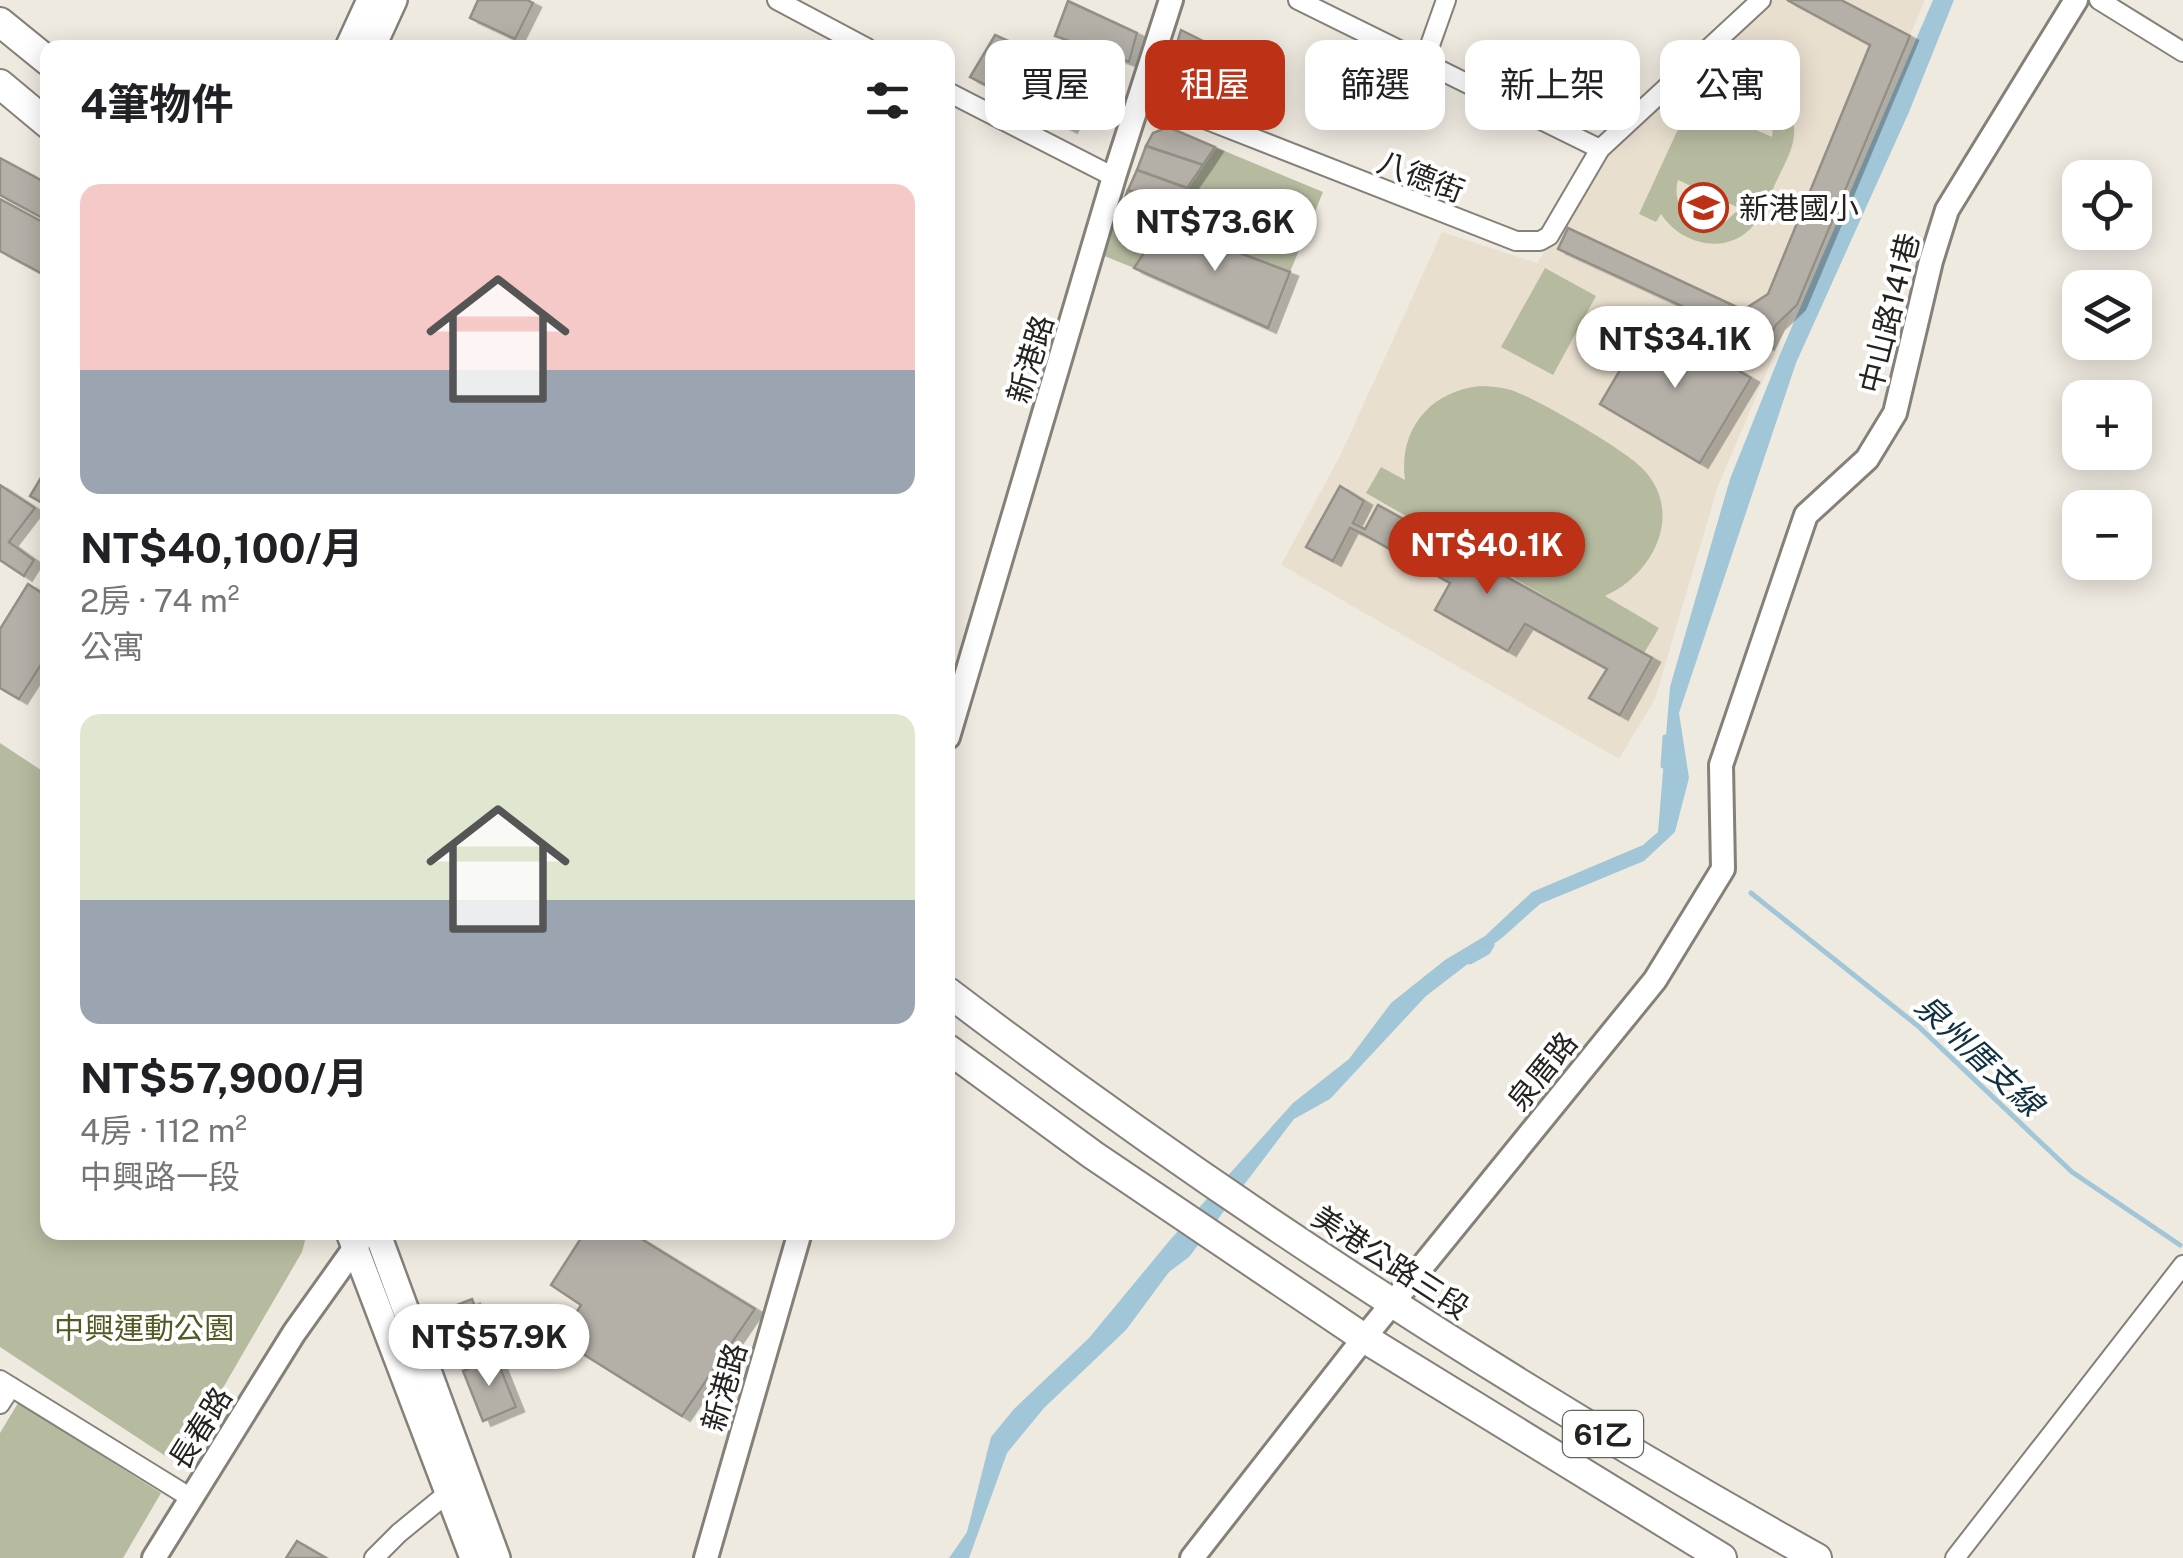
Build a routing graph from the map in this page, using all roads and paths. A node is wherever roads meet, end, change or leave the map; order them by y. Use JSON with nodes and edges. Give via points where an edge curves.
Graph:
{"nodes":[{"id":1,"x":374,"y":0,"type":"edge"},
{"id":2,"x":777,"y":0,"type":"edge"},
{"id":3,"x":1171,"y":0,"type":"edge"},
{"id":4,"x":1298,"y":0,"type":"edge"},
{"id":5,"x":1446,"y":0,"type":"edge"},
{"id":6,"x":1761,"y":0,"type":"edge"},
{"id":7,"x":2076,"y":0,"type":"edge"},
{"id":8,"x":2099,"y":0,"type":"edge"},
{"id":9,"x":0,"y":22,"type":"edge"},
{"id":10,"x":352,"y":40,"type":"edge"},
{"id":11,"x":372,"y":40,"type":"edge"},
{"id":12,"x":851,"y":40,"type":"edge"},
{"id":13,"x":1379,"y":40,"type":"edge"},
{"id":14,"x":1432,"y":40,"type":"edge"},
{"id":15,"x":2183,"y":52,"type":"edge"},
{"id":16,"x":40,"y":54,"type":"edge"},
{"id":17,"x":1445,"y":72,"type":"edge"},
{"id":18,"x":0,"y":84,"type":"edge"},
{"id":19,"x":1141,"y":94,"type":"junction"},
{"id":20,"x":955,"y":96,"type":"edge"},
{"id":21,"x":40,"y":117,"type":"edge"},
{"id":22,"x":1600,"y":149,"type":"junction"},
{"id":23,"x":1114,"y":177,"type":"junction"},
{"id":24,"x":955,"y":712,"type":"edge"},
{"id":25,"x":1723,"y":869,"type":"joint"},
{"id":26,"x":955,"y":997,"type":"edge"},
{"id":27,"x":955,"y":1053,"type":"edge"},
{"id":28,"x":355,"y":1240,"type":"edge"},
{"id":29,"x":357,"y":1240,"type":"edge"},
{"id":30,"x":380,"y":1240,"type":"edge"},
{"id":31,"x":798,"y":1240,"type":"edge"},
{"id":32,"x":2183,"y":1265,"type":"edge"},
{"id":33,"x":1394,"y":1302,"type":"junction"},
{"id":34,"x":1364,"y":1338,"type":"junction"},
{"id":35,"x":6,"y":1383,"type":"edge"},
{"id":36,"x":0,"y":1404,"type":"edge"},
{"id":37,"x":458,"y":1485,"type":"junction"},
{"id":38,"x":191,"y":1498,"type":"junction"},
{"id":39,"x":154,"y":1558,"type":"edge"},
{"id":40,"x":374,"y":1558,"type":"edge"},
{"id":41,"x":473,"y":1558,"type":"edge"},
{"id":42,"x":497,"y":1558,"type":"edge"},
{"id":43,"x":706,"y":1558,"type":"edge"},
{"id":44,"x":1192,"y":1558,"type":"edge"},
{"id":45,"x":1722,"y":1558,"type":"edge"},
{"id":46,"x":1817,"y":1558,"type":"edge"},
{"id":47,"x":1955,"y":1558,"type":"edge"}],
"edges":[{"from":1,"to":10,"type":"main road"},
{"from":1,"to":11,"type":"main road"},
{"from":2,"to":12,"type":"street"},
{"from":3,"to":19,"type":"street","name":"新港路"},
{"from":4,"to":13,"type":"street"},
{"from":5,"to":14,"type":"street"},
{"from":6,"to":22,"type":"street"},
{"from":7,"to":25,"type":"street","name":"中山路141巷","via":[[1947,210],[1896,413],[1867,459],[1806,515],[1721,764]]},
{"from":8,"to":15,"type":"street"},
{"from":9,"to":16,"type":"main road"},
{"from":17,"to":22,"type":"street"},
{"from":18,"to":21,"type":"main road"},
{"from":19,"to":22,"type":"street","name":"八德街","via":[[1516,240],[1549,236]]},
{"from":19,"to":23,"type":"street","name":"新港路"},
{"from":20,"to":23,"type":"street"},
{"from":23,"to":24,"type":"street","name":"新港路"},
{"from":25,"to":33,"type":"street","name":"泉厝路","via":[[1654,980]]},
{"from":26,"to":33,"type":"main road","name":"美港公路三段","number":"61乙","via":[[1224,1192]]},
{"from":27,"to":34,"type":"main road","number":"61乙"},
{"from":28,"to":38,"type":"street","name":"長春路"},
{"from":29,"to":37,"type":"main road"},
{"from":30,"to":37,"type":"main road"},
{"from":31,"to":43,"type":"street","name":"新港路"},
{"from":32,"to":47,"type":"street"},
{"from":33,"to":34,"type":"street","name":"泉厝路"},
{"from":33,"to":46,"type":"main road","name":"美港公路三段","number":"61乙"},
{"from":34,"to":44,"type":"street","name":"泉厝路"},
{"from":34,"to":45,"type":"main road","number":"61乙"},
{"from":35,"to":36,"type":"street"},
{"from":35,"to":38,"type":"street"},
{"from":37,"to":40,"type":"street"},
{"from":37,"to":41,"type":"main road"},
{"from":37,"to":42,"type":"main road"},
{"from":38,"to":39,"type":"street","name":"長春路"}]}
